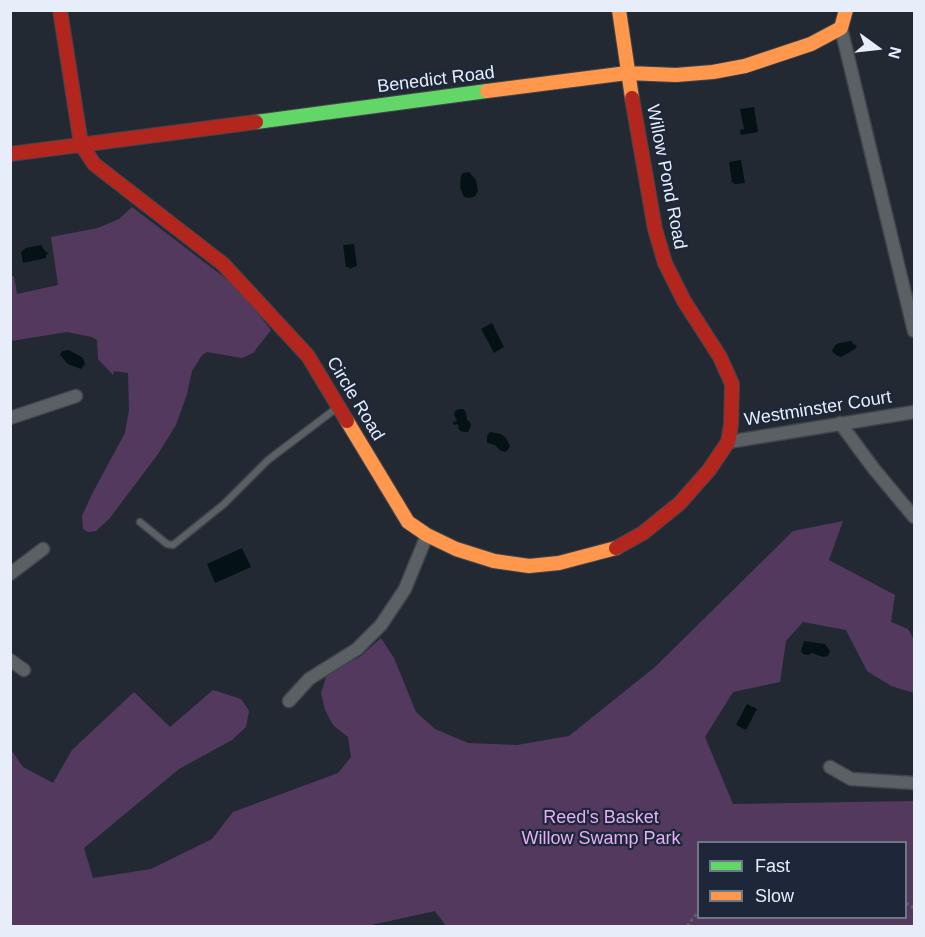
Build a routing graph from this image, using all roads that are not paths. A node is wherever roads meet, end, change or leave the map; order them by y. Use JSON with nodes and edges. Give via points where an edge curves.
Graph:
{"nodes":[{"id":1,"x":60,"y":10,"type":"edge"},
{"id":2,"x":619,"y":10,"type":"edge"},
{"id":3,"x":846,"y":10,"type":"edge"},
{"id":4,"x":841,"y":28,"type":"junction"},
{"id":5,"x":627,"y":73,"type":"junction"},
{"id":6,"x":81,"y":144,"type":"junction"},
{"id":7,"x":10,"y":154,"type":"edge"},
{"id":8,"x":915,"y":331,"type":"edge"},
{"id":9,"x":76,"y":396,"type":"dead end"},
{"id":10,"x":339,"y":407,"type":"junction"},
{"id":11,"x":915,"y":412,"type":"edge"},
{"id":12,"x":10,"y":418,"type":"edge"},
{"id":13,"x":840,"y":423,"type":"junction"},
{"id":14,"x":728,"y":442,"type":"junction"},
{"id":15,"x":915,"y":517,"type":"edge"},
{"id":16,"x":140,"y":522,"type":"dead end"},
{"id":17,"x":427,"y":535,"type":"junction"},
{"id":18,"x":43,"y":549,"type":"dead end"},
{"id":19,"x":10,"y":574,"type":"edge"},
{"id":20,"x":10,"y":660,"type":"edge"},
{"id":21,"x":24,"y":670,"type":"dead end"},
{"id":22,"x":289,"y":701,"type":"dead end"},
{"id":23,"x":830,"y":767,"type":"dead end"},
{"id":24,"x":915,"y":783,"type":"edge"}],
"edges":[{"from":1,"to":6,"type":"street","name":"Circle Road"},
{"from":2,"to":5,"type":"street","name":"Willow Pond Road"},
{"from":3,"to":4,"type":"street"},
{"from":4,"to":5,"type":"street","name":"Benedict Road","via":[[811,44],[745,66],[676,75]]},
{"from":4,"to":8,"type":"street"},
{"from":5,"to":6,"type":"street","name":"Benedict Road"},
{"from":5,"to":14,"type":"street","name":"Willow Pond Road","via":[[665,264],[732,384]]},
{"from":6,"to":7,"type":"street","name":"Benedict Road"},
{"from":6,"to":10,"type":"street","name":"Circle Road","via":[[94,164],[222,264],[308,356]]},
{"from":9,"to":12,"type":"street"},
{"from":10,"to":16,"type":"lane","via":[[268,460],[224,504],[173,545]]},
{"from":10,"to":17,"type":"street","name":"Circle Road","via":[[408,522]]},
{"from":11,"to":13,"type":"street","name":"Westminster Court"},
{"from":13,"to":14,"type":"street","name":"Westminster Court"},
{"from":13,"to":15,"type":"street"},
{"from":14,"to":17,"type":"street","name":"Circle Road","via":[[681,503],[643,533],[614,549],[529,566],[494,561]]},
{"from":17,"to":22,"type":"street","via":[[405,589],[381,625],[357,650],[309,679]]},
{"from":18,"to":19,"type":"street"},
{"from":20,"to":21,"type":"street"},
{"from":23,"to":24,"type":"street","via":[[851,779]]}]}
